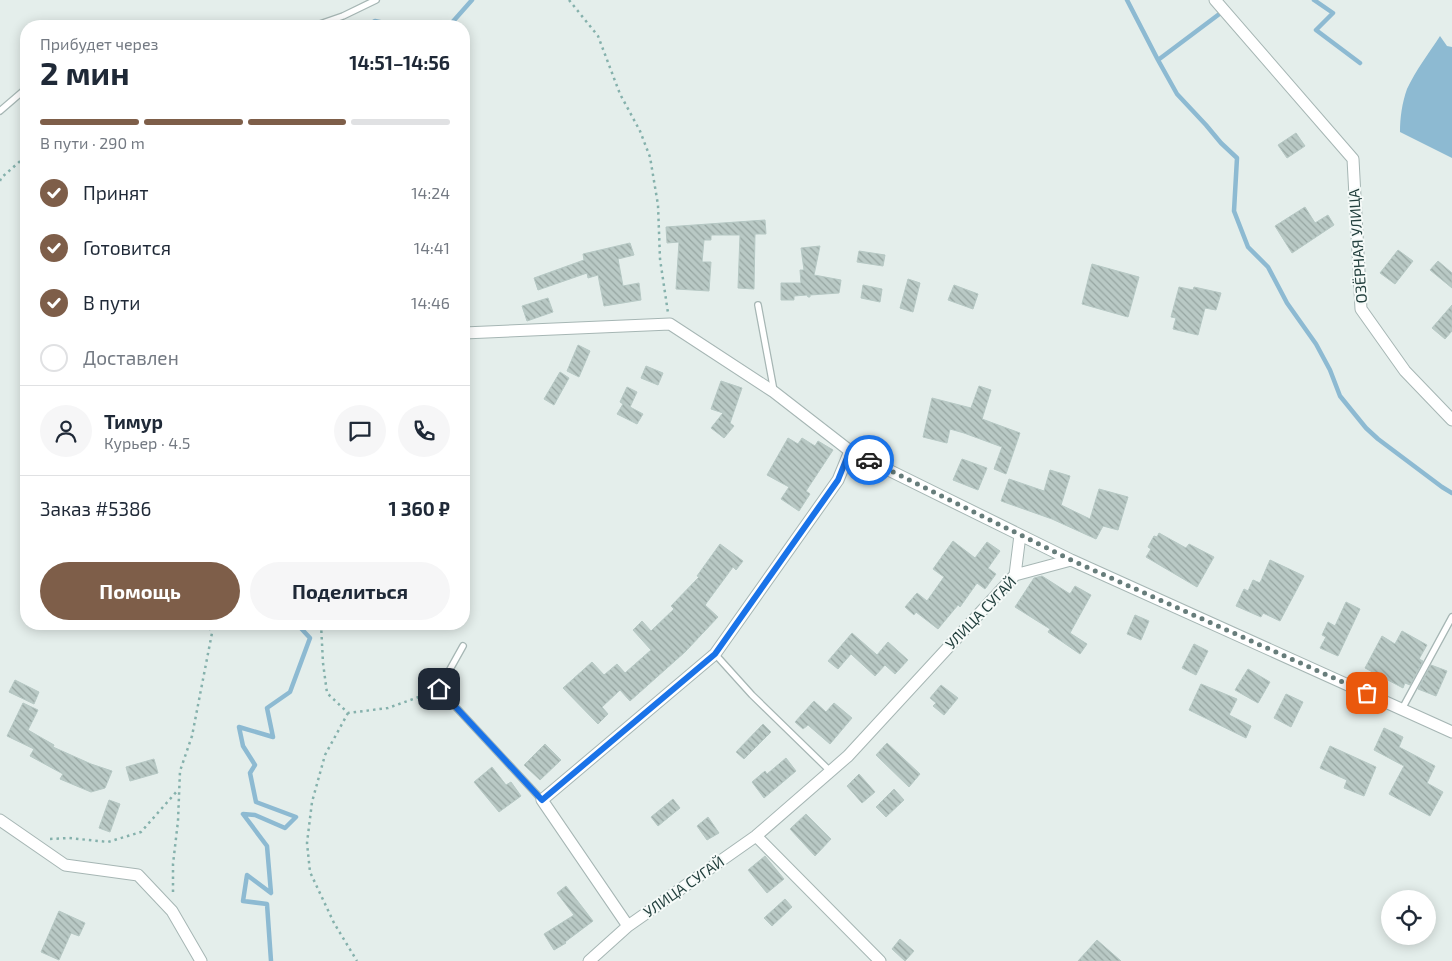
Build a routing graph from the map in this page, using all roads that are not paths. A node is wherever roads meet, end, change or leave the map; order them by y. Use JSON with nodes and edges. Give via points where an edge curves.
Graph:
{"nodes":[{"id":1,"x":376,"y":0,"type":"edge"},
{"id":2,"x":1215,"y":0,"type":"edge"},
{"id":3,"x":331,"y":20,"type":"edge"},
{"id":4,"x":20,"y":94,"type":"edge"},
{"id":5,"x":0,"y":111,"type":"edge"},
{"id":6,"x":758,"y":305,"type":"dead end"},
{"id":7,"x":470,"y":333,"type":"edge"},
{"id":8,"x":774,"y":392,"type":"junction"},
{"id":9,"x":1452,"y":420,"type":"edge"},
{"id":10,"x":850,"y":450,"type":"junction"},
{"id":11,"x":1020,"y":535,"type":"junction"},
{"id":12,"x":1071,"y":560,"type":"junction"},
{"id":13,"x":1015,"y":575,"type":"junction"},
{"id":14,"x":1452,"y":617,"type":"edge"},
{"id":15,"x":463,"y":646,"type":"dead end"},
{"id":16,"x":715,"y":654,"type":"junction"},
{"id":17,"x":1402,"y":709,"type":"junction"},
{"id":18,"x":1452,"y":732,"type":"edge"},
{"id":19,"x":830,"y":771,"type":"junction"},
{"id":20,"x":542,"y":800,"type":"junction"},
{"id":21,"x":0,"y":820,"type":"edge"},
{"id":22,"x":756,"y":836,"type":"junction"},
{"id":23,"x":628,"y":926,"type":"junction"},
{"id":24,"x":201,"y":961,"type":"edge"},
{"id":25,"x":589,"y":961,"type":"edge"},
{"id":26,"x":880,"y":961,"type":"edge"}],
"edges":[{"from":1,"to":3,"type":"lane"},
{"from":2,"to":9,"type":"street","name":"ОЗЁРНАЯ УЛИЦА","via":[[1353,160],[1361,309],[1405,371]]},
{"from":4,"to":5,"type":"lane"},
{"from":6,"to":8,"type":"lane"},
{"from":7,"to":8,"type":"street","via":[[670,324]]},
{"from":8,"to":10,"type":"street"},
{"from":10,"to":11,"type":"street"},
{"from":10,"to":16,"type":"street","via":[[838,480]]},
{"from":11,"to":12,"type":"street"},
{"from":11,"to":13,"type":"street"},
{"from":12,"to":13,"type":"street","name":"УЛИЦА СУГАЙ"},
{"from":12,"to":17,"type":"street"},
{"from":13,"to":19,"type":"street","name":"УЛИЦА СУГАЙ","via":[[848,756]]},
{"from":14,"to":17,"type":"lane"},
{"from":15,"to":20,"type":"lane","via":[[439,689]]},
{"from":16,"to":19,"type":"lane"},
{"from":16,"to":20,"type":"street"},
{"from":17,"to":18,"type":"street"},
{"from":19,"to":22,"type":"street","name":"УЛИЦА СУГАЙ"},
{"from":20,"to":23,"type":"street"},
{"from":21,"to":24,"type":"street","via":[[65,866],[138,875],[172,911]]},
{"from":22,"to":23,"type":"street","name":"УЛИЦА СУГАЙ"},
{"from":22,"to":26,"type":"street"},
{"from":23,"to":25,"type":"street","name":"УЛИЦА СУГАЙ"}]}
